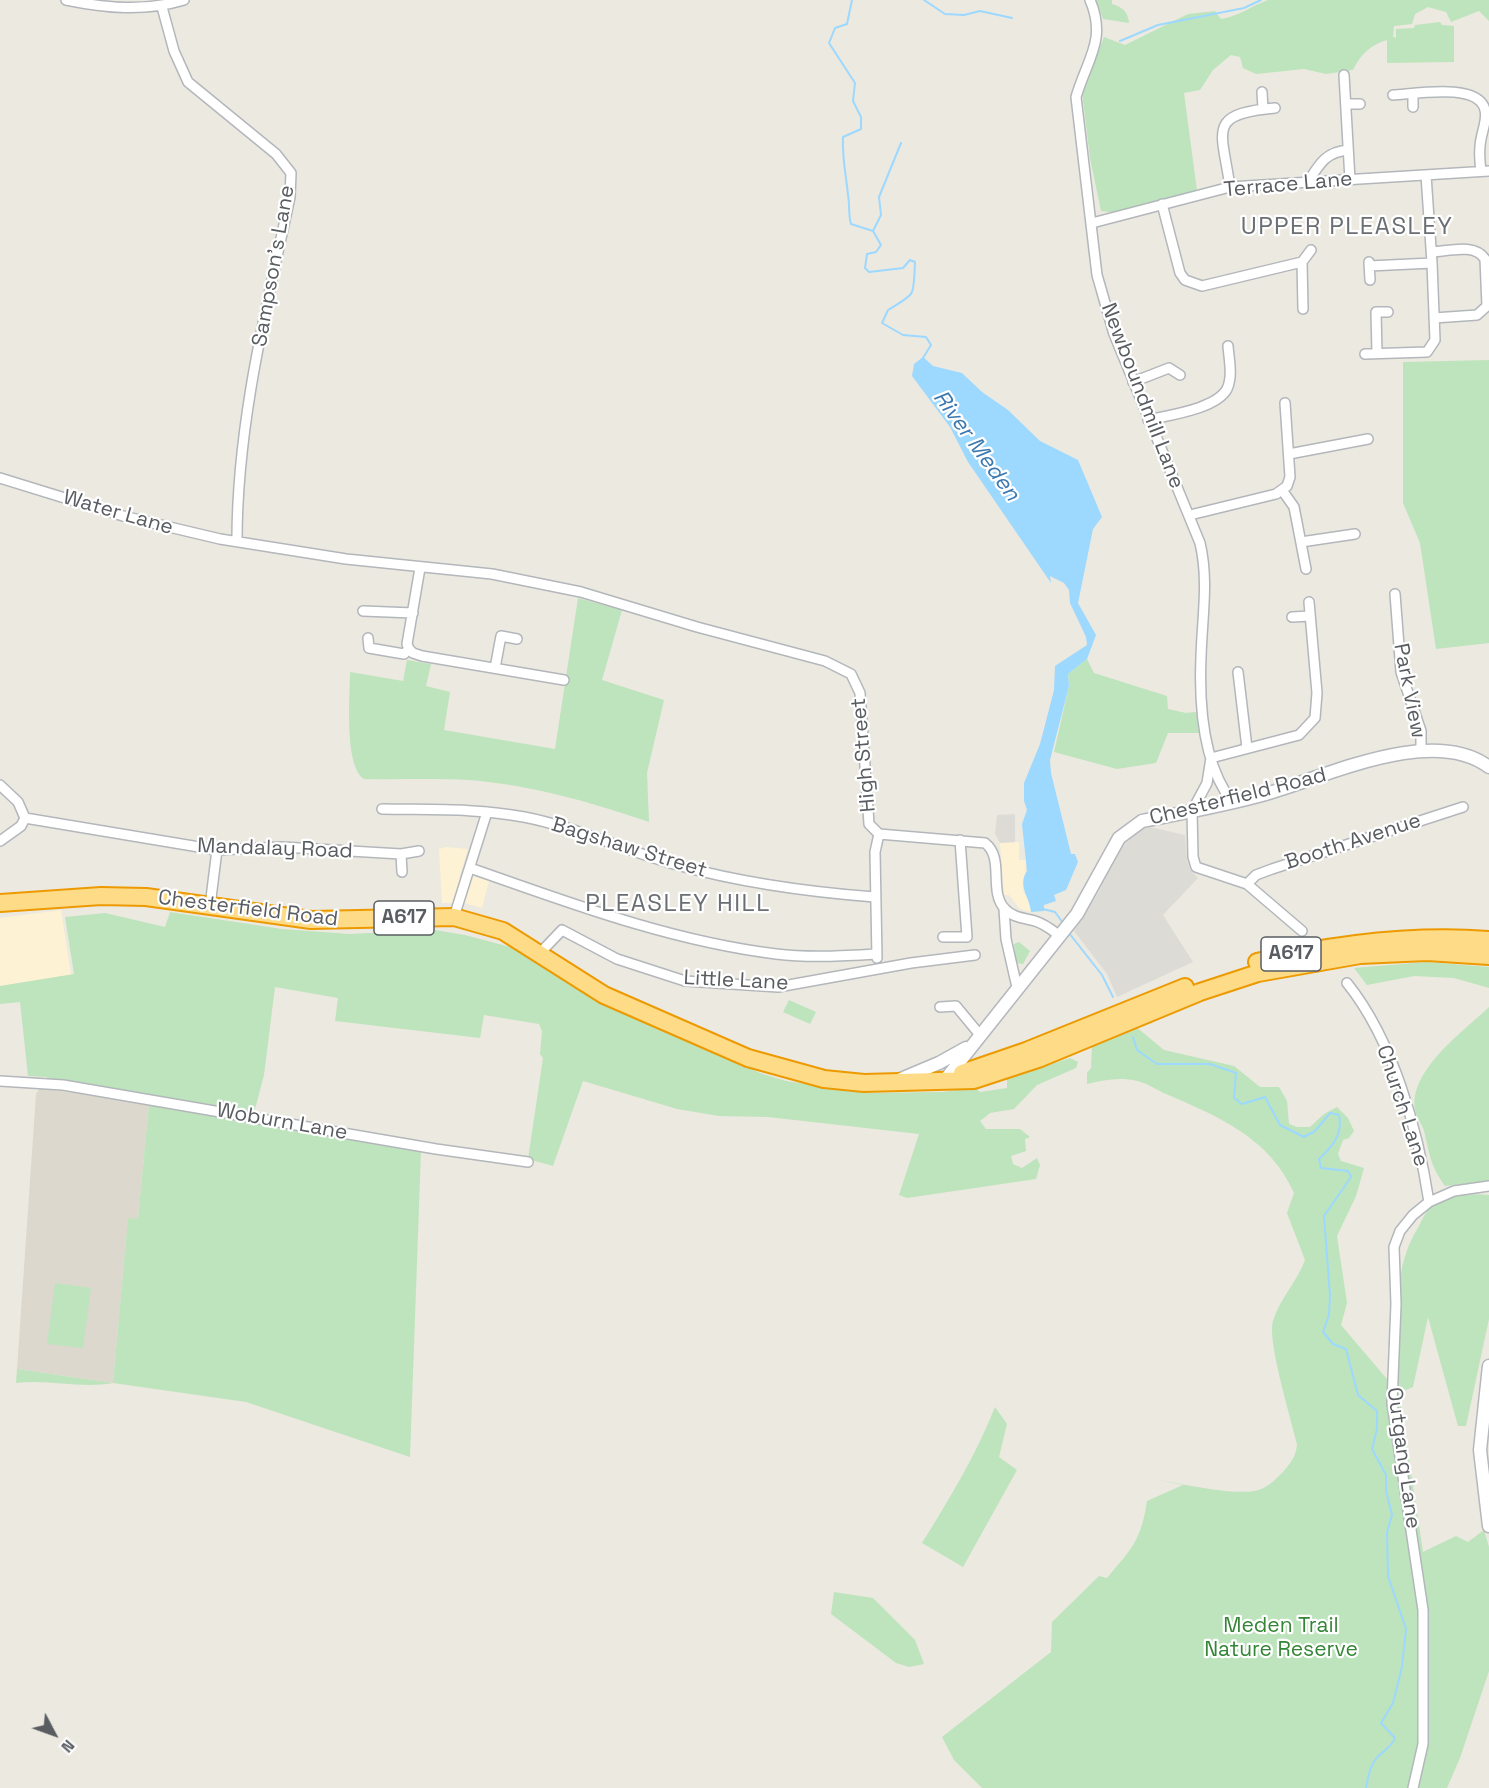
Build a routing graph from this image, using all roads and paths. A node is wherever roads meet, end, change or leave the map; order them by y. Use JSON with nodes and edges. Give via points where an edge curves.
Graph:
{"nodes":[{"id":1,"x":66,"y":0,"type":"edge"},
{"id":2,"x":184,"y":0,"type":"edge"},
{"id":3,"x":1090,"y":0,"type":"edge"},
{"id":4,"x":162,"y":7,"type":"junction"},
{"id":5,"x":1344,"y":75,"type":"dead end"},
{"id":6,"x":1262,"y":92,"type":"dead end"},
{"id":7,"x":1413,"y":94,"type":"junction"},
{"id":8,"x":1393,"y":95,"type":"dead end"},
{"id":9,"x":1346,"y":104,"type":"junction"},
{"id":10,"x":1360,"y":104,"type":"dead end"},
{"id":11,"x":1413,"y":106,"type":"dead end"},
{"id":12,"x":1275,"y":108,"type":"dead end"},
{"id":13,"x":1263,"y":110,"type":"junction"},
{"id":14,"x":1348,"y":150,"type":"junction"},
{"id":15,"x":1485,"y":171,"type":"edge"},
{"id":16,"x":1426,"y":175,"type":"junction"},
{"id":17,"x":1350,"y":180,"type":"junction"},
{"id":18,"x":1308,"y":182,"type":"junction"},
{"id":19,"x":1230,"y":187,"type":"junction"},
{"id":20,"x":1161,"y":204,"type":"junction"},
{"id":21,"x":1092,"y":223,"type":"junction"},
{"id":22,"x":1311,"y":250,"type":"dead end"},
{"id":23,"x":1432,"y":252,"type":"junction"},
{"id":24,"x":1302,"y":262,"type":"junction"},
{"id":25,"x":1432,"y":263,"type":"junction"},
{"id":26,"x":1370,"y":280,"type":"dead end"},
{"id":27,"x":1303,"y":309,"type":"dead end"},
{"id":28,"x":1388,"y":312,"type":"dead end"},
{"id":29,"x":1434,"y":318,"type":"junction"},
{"id":30,"x":1228,"y":346,"type":"dead end"},
{"id":31,"x":1377,"y":353,"type":"junction"},
{"id":32,"x":1365,"y":354,"type":"dead end"},
{"id":33,"x":1180,"y":375,"type":"dead end"},
{"id":34,"x":1133,"y":382,"type":"junction"},
{"id":35,"x":1285,"y":403,"type":"dead end"},
{"id":36,"x":1148,"y":420,"type":"junction"},
{"id":37,"x":1360,"y":451,"type":"dead end"},
{"id":38,"x":1289,"y":454,"type":"junction"},
{"id":39,"x":0,"y":478,"type":"edge"},
{"id":40,"x":1282,"y":490,"type":"junction"},
{"id":41,"x":1190,"y":515,"type":"junction"},
{"id":42,"x":1355,"y":534,"type":"dead end"},
{"id":43,"x":237,"y":540,"type":"junction"},
{"id":44,"x":1301,"y":542,"type":"junction"},
{"id":45,"x":420,"y":568,"type":"junction"},
{"id":46,"x":1306,"y":569,"type":"dead end"},
{"id":47,"x":1393,"y":601,"type":"dead end"},
{"id":48,"x":1309,"y":602,"type":"dead end"},
{"id":49,"x":363,"y":611,"type":"dead end"},
{"id":50,"x":413,"y":614,"type":"junction"},
{"id":51,"x":1310,"y":616,"type":"junction"},
{"id":52,"x":1292,"y":617,"type":"dead end"},
{"id":53,"x":368,"y":638,"type":"dead end"},
{"id":54,"x":517,"y":639,"type":"dead end"},
{"id":55,"x":409,"y":649,"type":"junction"},
{"id":56,"x":495,"y":668,"type":"junction"},
{"id":57,"x":1238,"y":672,"type":"dead end"},
{"id":58,"x":564,"y":680,"type":"dead end"},
{"id":59,"x":856,"y":680,"type":"joint"},
{"id":60,"x":1247,"y":748,"type":"junction"},
{"id":61,"x":1421,"y":752,"type":"junction"},
{"id":62,"x":1211,"y":758,"type":"junction"},
{"id":63,"x":1489,"y":767,"type":"edge"},
{"id":64,"x":0,"y":785,"type":"edge"},
{"id":65,"x":1233,"y":803,"type":"junction"},
{"id":66,"x":1463,"y":807,"type":"dead end"},
{"id":67,"x":382,"y":809,"type":"dead end"},
{"id":68,"x":1192,"y":811,"type":"junction"},
{"id":69,"x":487,"y":812,"type":"junction"},
{"id":70,"x":25,"y":818,"type":"junction"},
{"id":71,"x":879,"y":834,"type":"junction"},
{"id":72,"x":960,"y":840,"type":"junction"},
{"id":73,"x":0,"y":841,"type":"edge"},
{"id":74,"x":217,"y":850,"type":"junction"},
{"id":75,"x":419,"y":851,"type":"dead end"},
{"id":76,"x":401,"y":854,"type":"junction"},
{"id":77,"x":470,"y":867,"type":"junction"},
{"id":78,"x":402,"y":872,"type":"dead end"},
{"id":79,"x":1247,"y":884,"type":"junction"},
{"id":80,"x":875,"y":897,"type":"junction"},
{"id":81,"x":0,"y":903,"type":"edge"},
{"id":82,"x":210,"y":906,"type":"junction"},
{"id":83,"x":1004,"y":909,"type":"junction"},
{"id":84,"x":454,"y":917,"type":"junction"},
{"id":85,"x":1302,"y":931,"type":"dead end"},
{"id":86,"x":1061,"y":934,"type":"junction"},
{"id":87,"x":943,"y":937,"type":"dead end"},
{"id":88,"x":1489,"y":940,"type":"edge"},
{"id":89,"x":540,"y":953,"type":"junction"},
{"id":90,"x":876,"y":954,"type":"junction"},
{"id":91,"x":975,"y":955,"type":"dead end"},
{"id":92,"x":1489,"y":956,"type":"edge"},
{"id":93,"x":878,"y":969,"type":"junction"},
{"id":94,"x":1347,"y":983,"type":"dead end"},
{"id":95,"x":1019,"y":986,"type":"junction"},
{"id":96,"x":940,"y":1007,"type":"dead end"},
{"id":97,"x":980,"y":1035,"type":"junction"},
{"id":98,"x":970,"y":1046,"type":"junction"},
{"id":99,"x":945,"y":1080,"type":"junction"},
{"id":100,"x":0,"y":1081,"type":"edge"},
{"id":101,"x":890,"y":1083,"type":"junction"},
{"id":102,"x":528,"y":1162,"type":"dead end"},
{"id":103,"x":1489,"y":1186,"type":"edge"},
{"id":104,"x":1429,"y":1202,"type":"junction"},
{"id":105,"x":1489,"y":1366,"type":"edge"},
{"id":106,"x":1489,"y":1526,"type":"edge"},
{"id":107,"x":1413,"y":1788,"type":"edge"}],
"edges":[{"from":1,"to":4,"type":"street","via":[[106,8]]},
{"from":2,"to":4,"type":"street"},
{"from":3,"to":21,"type":"street","name":"Newboundmill Lane","via":[[1098,18],[1098,42],[1076,97]]},
{"from":4,"to":43,"type":"street","name":"Sampson's Lane","via":[[174,51],[188,82],[259,139],[291,173],[290,197],[252,390]]},
{"from":5,"to":9,"type":"street"},
{"from":6,"to":13,"type":"street"},
{"from":7,"to":8,"type":"street"},
{"from":7,"to":11,"type":"street"},
{"from":7,"to":15,"type":"street","via":[[1465,92],[1481,101],[1485,119],[1480,148]]},
{"from":9,"to":10,"type":"street"},
{"from":9,"to":14,"type":"street"},
{"from":12,"to":13,"type":"street"},
{"from":13,"to":19,"type":"street","via":[[1243,111],[1226,122],[1222,132]]},
{"from":14,"to":17,"type":"street"},
{"from":14,"to":18,"type":"street","via":[[1325,156]]},
{"from":15,"to":16,"type":"street","name":"Terrace Lane"},
{"from":16,"to":17,"type":"street","name":"Terrace Lane"},
{"from":16,"to":23,"type":"street"},
{"from":17,"to":18,"type":"street","name":"Terrace Lane"},
{"from":18,"to":19,"type":"street","name":"Terrace Lane"},
{"from":19,"to":20,"type":"street","name":"Terrace Lane"},
{"from":20,"to":21,"type":"street","name":"Terrace Lane"},
{"from":20,"to":24,"type":"street","via":[[1180,273],[1192,284],[1202,286]]},
{"from":21,"to":34,"type":"street","name":"Newboundmill Lane","via":[[1097,275]]},
{"from":22,"to":24,"type":"street"},
{"from":23,"to":25,"type":"street"},
{"from":23,"to":29,"type":"street","via":[[1475,249],[1481,253],[1485,259],[1487,306],[1477,315]]},
{"from":24,"to":27,"type":"street"},
{"from":25,"to":26,"type":"street","via":[[1369,263]]},
{"from":25,"to":29,"type":"street"},
{"from":28,"to":31,"type":"street","via":[[1376,312]]},
{"from":29,"to":31,"type":"street","via":[[1435,340],[1427,352]]},
{"from":30,"to":36,"type":"street","via":[[1230,376],[1221,397],[1190,410]]},
{"from":31,"to":32,"type":"street"},
{"from":33,"to":34,"type":"street","via":[[1169,368]]},
{"from":34,"to":36,"type":"street","name":"Newboundmill Lane"},
{"from":35,"to":38,"type":"street"},
{"from":36,"to":41,"type":"street","name":"Newboundmill Lane"},
{"from":37,"to":38,"type":"street","via":[[1363,440]]},
{"from":38,"to":40,"type":"street","via":[[1290,477]]},
{"from":39,"to":43,"type":"street","name":"Water Lane","via":[[123,516]]},
{"from":40,"to":41,"type":"street"},
{"from":40,"to":44,"type":"street","via":[[1294,507]]},
{"from":41,"to":62,"type":"street","name":"Newboundmill Lane","via":[[1206,568],[1200,659]]},
{"from":42,"to":44,"type":"street","via":[[1343,531]]},
{"from":43,"to":45,"type":"street","name":"Water Lane"},
{"from":44,"to":46,"type":"street"},
{"from":45,"to":50,"type":"street"},
{"from":45,"to":59,"type":"street","name":"Water Lane","via":[[502,575],[581,592],[825,661],[843,668]]},
{"from":47,"to":61,"type":"street","name":"Park View","via":[[1401,672],[1421,731]]},
{"from":48,"to":51,"type":"street"},
{"from":49,"to":50,"type":"street"},
{"from":50,"to":55,"type":"street"},
{"from":51,"to":52,"type":"street"},
{"from":51,"to":60,"type":"street","via":[[1317,693],[1315,718],[1299,735]]},
{"from":53,"to":55,"type":"street","via":[[369,648],[404,654]]},
{"from":54,"to":56,"type":"street","via":[[501,636]]},
{"from":55,"to":56,"type":"street","via":[[422,656]]},
{"from":56,"to":58,"type":"street"},
{"from":57,"to":60,"type":"street","via":[[1244,683]]},
{"from":59,"to":71,"type":"street","name":"High Street","via":[[863,718],[869,824]]},
{"from":60,"to":62,"type":"street"},
{"from":61,"to":63,"type":"street","name":"Chesterfield Road","via":[[1470,755]]},
{"from":61,"to":65,"type":"street","name":"Chesterfield Road","via":[[1370,761]]},
{"from":62,"to":65,"type":"street","name":"Newboundmill Lane"},
{"from":62,"to":68,"type":"street","name":"Newboundmill Lane","via":[[1207,783]]},
{"from":64,"to":70,"type":"street","via":[[15,798]]},
{"from":65,"to":68,"type":"street","name":"Chesterfield Road"},
{"from":66,"to":79,"type":"street","name":"Booth Avenue","via":[[1272,868]]},
{"from":67,"to":69,"type":"street","name":"Bagshaw Street"},
{"from":68,"to":79,"type":"street","via":[[1196,867]]},
{"from":68,"to":86,"type":"street","name":"Chesterfield Road","via":[[1142,821],[1129,828],[1110,850],[1071,923]]},
{"from":69,"to":77,"type":"street"},
{"from":69,"to":80,"type":"street","name":"Bagshaw Street","via":[[525,817],[676,865],[752,882],[807,892]]},
{"from":70,"to":73,"type":"street","via":[[21,826]]},
{"from":70,"to":74,"type":"street","name":"Mandalay Road"},
{"from":71,"to":72,"type":"street"},
{"from":71,"to":80,"type":"street","name":"High Street"},
{"from":72,"to":83,"type":"street","via":[[979,840],[993,851],[999,901]]},
{"from":72,"to":87,"type":"street","via":[[967,937]]},
{"from":74,"to":76,"type":"street","name":"Mandalay Road","via":[[282,847]]},
{"from":74,"to":82,"type":"street"},
{"from":75,"to":76,"type":"street","name":"Mandalay Road"},
{"from":76,"to":78,"type":"street"},
{"from":77,"to":84,"type":"street"},
{"from":77,"to":90,"type":"street","via":[[628,922],[704,943],[778,954]]},
{"from":79,"to":85,"type":"street"},
{"from":80,"to":90,"type":"street","name":"High Street"},
{"from":81,"to":82,"type":"highway","name":"Chesterfield Road","number":"A617","via":[[103,896],[146,897]]},
{"from":82,"to":84,"type":"highway","name":"Chesterfield Road","number":"A617","via":[[311,920]]},
{"from":83,"to":86,"type":"street"},
{"from":83,"to":95,"type":"street","via":[[1006,939]]},
{"from":84,"to":89,"type":"highway","name":"Chesterfield Road","number":"A617","via":[[489,924]]},
{"from":86,"to":95,"type":"street","name":"Chesterfield Road"},
{"from":88,"to":99,"type":"highway","number":"A617","via":[[1368,941],[1250,964]]},
{"from":89,"to":93,"type":"street","name":"Little Lane","via":[[562,930],[617,959],[685,981],[778,987]]},
{"from":89,"to":101,"type":"highway","name":"Chesterfield Road","number":"A617","via":[[604,995],[748,1058],[824,1079]]},
{"from":90,"to":93,"type":"street","name":"High Street"},
{"from":91,"to":93,"type":"street"},
{"from":92,"to":99,"type":"highway","number":"A617","via":[[1427,952],[1360,955],[1258,973],[1200,992],[1029,1063],[974,1080]]},
{"from":94,"to":104,"type":"street","name":"Church Lane","via":[[1377,1029],[1398,1081]]},
{"from":95,"to":97,"type":"street","name":"Chesterfield Road"},
{"from":96,"to":97,"type":"street","via":[[956,1006]]},
{"from":97,"to":98,"type":"street","name":"Chesterfield Road"},
{"from":98,"to":99,"type":"street","name":"Chesterfield Road"},
{"from":98,"to":101,"type":"street","name":"Chesterfield Road"},
{"from":99,"to":101,"type":"highway","name":"Chesterfield Road","number":"A617"},
{"from":100,"to":102,"type":"street","name":"Woburn Lane","via":[[63,1085]]},
{"from":103,"to":104,"type":"street","name":"Outgang Lane","via":[[1454,1191]]},
{"from":104,"to":107,"type":"street","name":"Outgang Lane","via":[[1400,1231],[1394,1256],[1392,1403],[1423,1610],[1423,1744]]},
{"from":105,"to":106,"type":"street","via":[[1480,1450]]}]}
